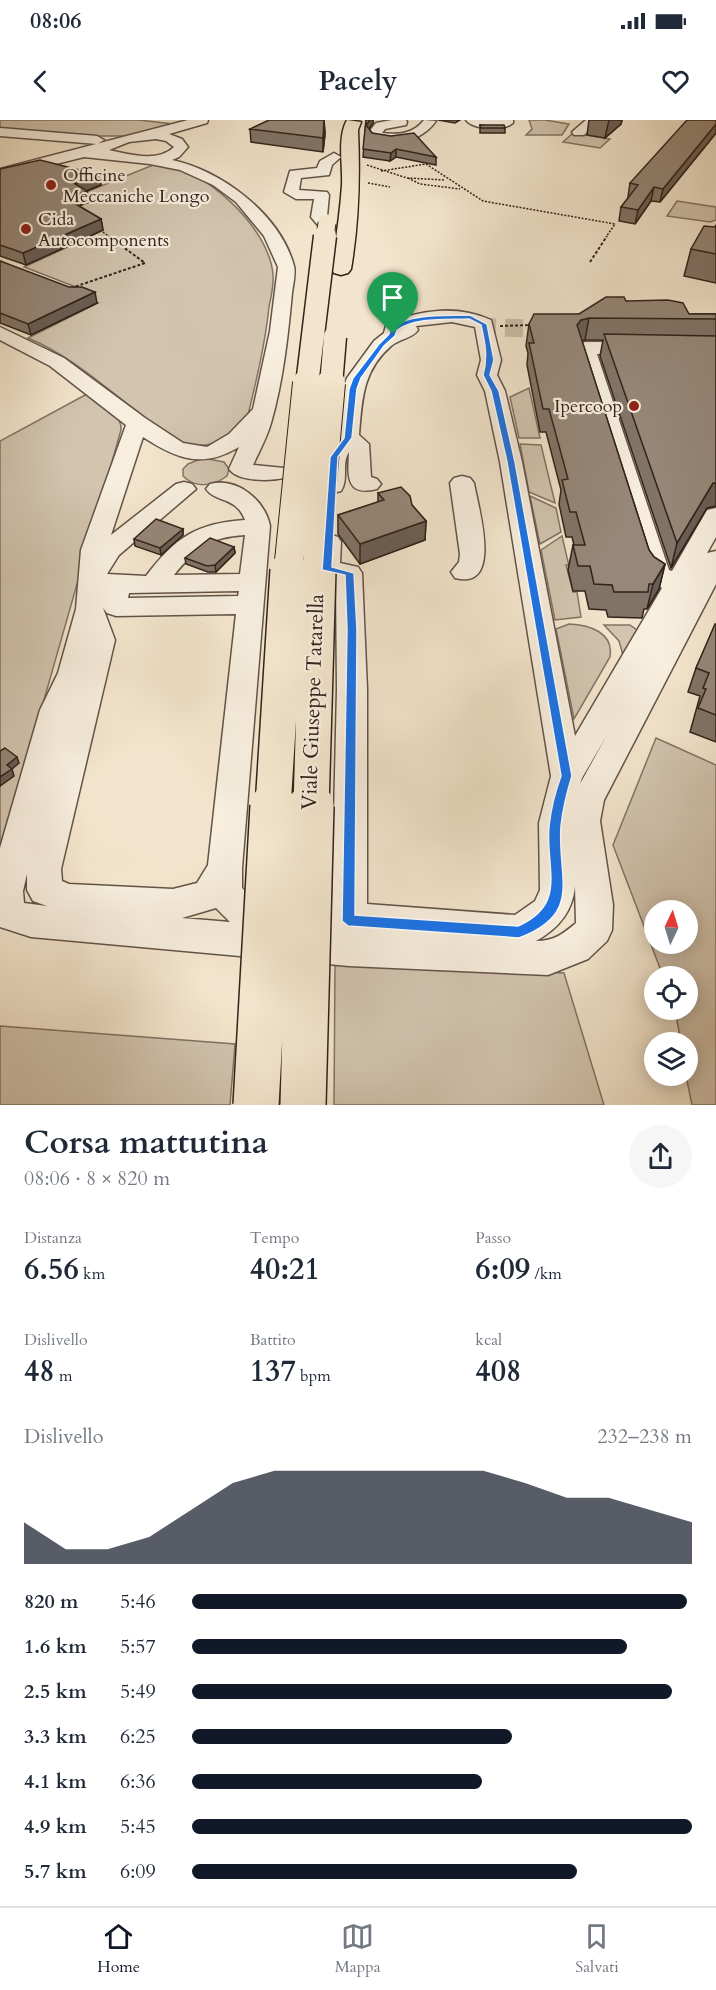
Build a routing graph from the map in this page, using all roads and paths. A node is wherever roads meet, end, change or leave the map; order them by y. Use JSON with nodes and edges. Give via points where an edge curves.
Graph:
{"nodes":[{"id":1,"x":202,"y":120,"type":"edge"},
{"id":2,"x":377,"y":120,"type":"edge"},
{"id":3,"x":431,"y":120,"type":"edge"},
{"id":4,"x":472,"y":120,"type":"edge"},
{"id":5,"x":507,"y":120,"type":"edge"},
{"id":6,"x":594,"y":120,"type":"edge"},
{"id":7,"x":355,"y":121,"type":"edge"},
{"id":8,"x":444,"y":121,"type":"edge"},
{"id":9,"x":401,"y":122,"type":"junction"},
{"id":10,"x":0,"y":132,"type":"edge"},
{"id":11,"x":579,"y":132,"type":"dead end"},
{"id":12,"x":173,"y":134,"type":"junction"},
{"id":13,"x":413,"y":134,"type":"junction"},
{"id":14,"x":65,"y":137,"type":"junction"},
{"id":15,"x":131,"y":138,"type":"junction"},
{"id":16,"x":112,"y":149,"type":"junction"},
{"id":17,"x":348,"y":159,"type":"junction"},
{"id":18,"x":180,"y":160,"type":"junction"},
{"id":19,"x":381,"y":171,"type":"junction"},
{"id":20,"x":0,"y":174,"type":"edge"},
{"id":21,"x":407,"y":178,"type":"junction"},
{"id":22,"x":447,"y":180,"type":"junction"},
{"id":23,"x":464,"y":190,"type":"junction"},
{"id":24,"x":327,"y":224,"type":"junction"},
{"id":25,"x":92,"y":225,"type":"edge"},
{"id":26,"x":590,"y":262,"type":"dead end"},
{"id":27,"x":70,"y":289,"type":"edge"},
{"id":28,"x":540,"y":325,"type":"edge"},
{"id":29,"x":487,"y":327,"type":"joint"},
{"id":30,"x":0,"y":333,"type":"edge"},
{"id":31,"x":393,"y":334,"type":"junction"},
{"id":32,"x":659,"y":348,"type":"edge"},
{"id":33,"x":261,"y":408,"type":"junction"},
{"id":34,"x":137,"y":423,"type":"junction"},
{"id":35,"x":348,"y":438,"type":"junction"},
{"id":36,"x":207,"y":453,"type":"junction"},
{"id":37,"x":176,"y":469,"type":"junction"},
{"id":38,"x":240,"y":469,"type":"junction"},
{"id":39,"x":276,"y":473,"type":"dead end"},
{"id":40,"x":462,"y":483,"type":"dead end"},
{"id":41,"x":369,"y":484,"type":"dead end"},
{"id":42,"x":218,"y":489,"type":"junction"},
{"id":43,"x":716,"y":515,"type":"edge"},
{"id":44,"x":258,"y":526,"type":"junction"},
{"id":45,"x":716,"y":559,"type":"edge"},
{"id":46,"x":464,"y":572,"type":"dead end"},
{"id":47,"x":154,"y":584,"type":"junction"},
{"id":48,"x":675,"y":585,"type":"junction"},
{"id":49,"x":99,"y":591,"type":"junction"},
{"id":50,"x":251,"y":594,"type":"junction"},
{"id":51,"x":567,"y":776,"type":"junction"},
{"id":52,"x":225,"y":868,"type":"junction"},
{"id":53,"x":348,"y":921,"type":"junction"},
{"id":54,"x":256,"y":1105,"type":"edge"},
{"id":55,"x":303,"y":1105,"type":"edge"}],
"edges":[{"from":1,"to":12,"type":"street"},
{"from":2,"to":17,"type":"street","via":[[361,129],[362,142]]},
{"from":3,"to":9,"type":"street"},
{"from":3,"to":13,"type":"street","via":[[424,130]]},
{"from":4,"to":5,"type":"street"},
{"from":6,"to":11,"type":"street"},
{"from":7,"to":17,"type":"main road","name":"Viale Giuseppe Tatarella","via":[[350,129]]},
{"from":7,"to":17,"type":"main road","name":"Viale Giuseppe Tatarella","via":[[335,131]]},
{"from":8,"to":13,"type":"street","via":[[430,132]]},
{"from":9,"to":13,"type":"street","via":[[414,130]]},
{"from":9,"to":13,"type":"street","via":[[381,126],[375,133],[394,138]]},
{"from":10,"to":14,"type":"street"},
{"from":12,"to":15,"type":"street"},
{"from":12,"to":18,"type":"street","via":[[182,147]]},
{"from":14,"to":15,"type":"street"},
{"from":14,"to":16,"type":"street","via":[[107,141]]},
{"from":15,"to":16,"type":"street"},
{"from":16,"to":18,"type":"street","via":[[129,160]]},
{"from":16,"to":20,"type":"street","via":[[70,154]]},
{"from":17,"to":19,"type":"path"},
{"from":17,"to":24,"type":"main road","name":"Viale Giuseppe Tatarella"},
{"from":17,"to":24,"type":"street","via":[[325,164],[324,172],[295,174],[291,192],[322,195],[319,217]]},
{"from":17,"to":55,"type":"main road","name":"Viale Giuseppe Tatarella","bridge":true,"via":[[351,184],[320,505]]},
{"from":18,"to":33,"type":"street","via":[[241,199],[271,235],[286,267],[279,331]]},
{"from":19,"to":21,"type":"path"},
{"from":19,"to":22,"type":"path","via":[[426,164]]},
{"from":21,"to":22,"type":"path"},
{"from":21,"to":23,"type":"path","via":[[420,184]]},
{"from":22,"to":23,"type":"path"},
{"from":23,"to":26,"type":"path","via":[[483,201],[615,224]]},
{"from":24,"to":54,"type":"main road","name":"Viale Giuseppe Tatarella","bridge":true,"via":[[302,422],[283,628]]},
{"from":25,"to":27,"type":"path","via":[[145,263]]},
{"from":28,"to":29,"type":"path"},
{"from":29,"to":31,"type":"street","via":[[427,327]]},
{"from":30,"to":34,"type":"street","via":[[57,362]]},
{"from":31,"to":35,"type":"street","via":[[357,378]]},
{"from":31,"to":51,"type":"street","via":[[401,323],[433,318],[470,317],[484,324],[491,360],[487,375],[495,391],[511,462]]},
{"from":32,"to":48,"type":"street","via":[[585,348],[658,574]]},
{"from":33,"to":36,"type":"street","via":[[237,439]]},
{"from":33,"to":38,"type":"street","via":[[257,433]]},
{"from":34,"to":37,"type":"street"},
{"from":34,"to":49,"type":"street","via":[[94,550]]},
{"from":35,"to":41,"type":"street","via":[[358,444],[359,479]]},
{"from":35,"to":53,"type":"street","via":[[334,457],[327,570],[349,573],[352,689]]},
{"from":36,"to":37,"type":"street","via":[[183,459]]},
{"from":36,"to":38,"type":"street","via":[[231,459]]},
{"from":37,"to":42,"type":"street","via":[[201,492]]},
{"from":37,"to":49,"type":"street","via":[[109,550]]},
{"from":38,"to":39,"type":"street"},
{"from":38,"to":42,"type":"street","via":[[234,481]]},
{"from":40,"to":46,"type":"street","via":[[473,554]]},
{"from":42,"to":44,"type":"street","via":[[231,492],[254,509]]},
{"from":43,"to":48,"type":"street"},
{"from":44,"to":47,"type":"street","via":[[210,532],[188,546]]},
{"from":44,"to":50,"type":"street"},
{"from":45,"to":49,"type":"street","via":[[588,800],[583,821],[595,905],[594,930],[575,947],[548,958],[337,948],[31,921],[8,914],[5,891],[55,710],[68,692],[82,629]]},
{"from":47,"to":49,"type":"street"},
{"from":47,"to":50,"type":"street"},
{"from":48,"to":51,"type":"street"},
{"from":49,"to":50,"type":"street","via":[[116,607]]},
{"from":49,"to":52,"type":"street","via":[[101,640],[44,869],[45,890],[68,899],[173,905],[209,895]]},
{"from":50,"to":52,"type":"street"},
{"from":51,"to":53,"type":"street","via":[[555,827],[558,885],[552,908],[537,924],[519,932]]},
{"from":52,"to":53,"type":"street","via":[[225,894],[243,911]]}]}
